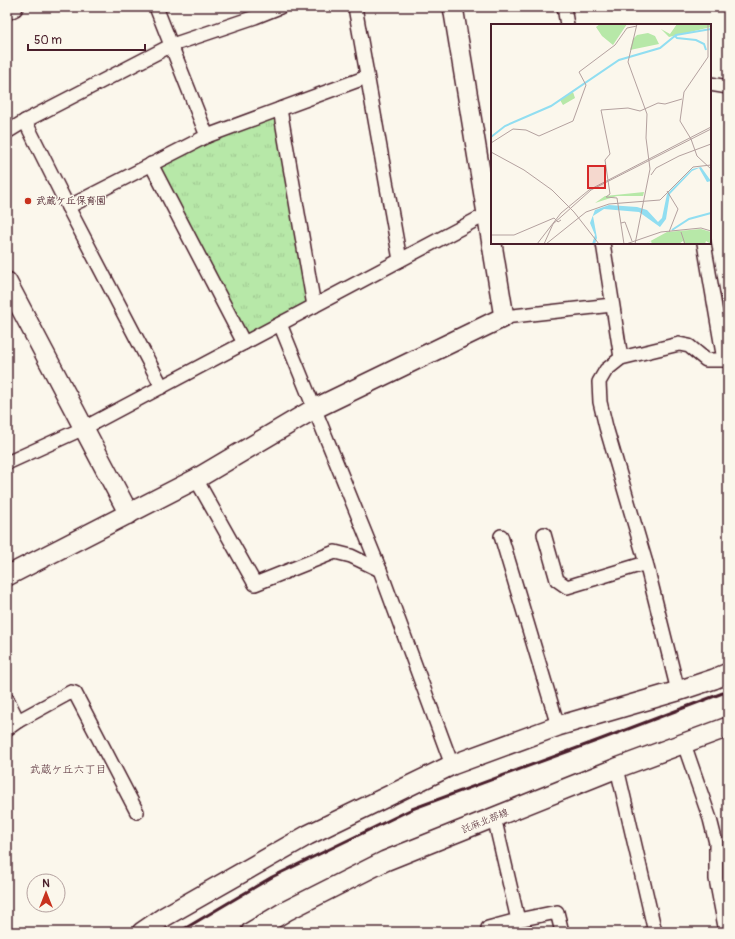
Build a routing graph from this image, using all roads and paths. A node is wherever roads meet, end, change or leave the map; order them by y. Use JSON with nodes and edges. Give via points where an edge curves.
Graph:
{"nodes":[{"id":1,"x":13,"y":7,"type":"edge"},
{"id":2,"x":156,"y":7,"type":"edge"},
{"id":3,"x":280,"y":7,"type":"edge"},
{"id":4,"x":355,"y":7,"type":"edge"},
{"id":5,"x":453,"y":7,"type":"edge"},
{"id":6,"x":564,"y":7,"type":"edge"},
{"id":7,"x":7,"y":10,"type":"edge"},
{"id":8,"x":567,"y":24,"type":"edge"},
{"id":9,"x":172,"y":45,"type":"junction"},
{"id":10,"x":367,"y":77,"type":"junction"},
{"id":11,"x":711,"y":84,"type":"edge"},
{"id":12,"x":728,"y":87,"type":"edge"},
{"id":13,"x":280,"y":109,"type":"junction"},
{"id":14,"x":25,"y":121,"type":"junction"},
{"id":15,"x":7,"y":132,"type":"edge"},
{"id":16,"x":207,"y":136,"type":"junction"},
{"id":17,"x":151,"y":164,"type":"junction"},
{"id":18,"x":68,"y":207,"type":"junction"},
{"id":19,"x":487,"y":214,"type":"junction"},
{"id":20,"x":491,"y":238,"type":"edge"},
{"id":21,"x":492,"y":244,"type":"edge"},
{"id":22,"x":603,"y":244,"type":"edge"},
{"id":23,"x":704,"y":244,"type":"edge"},
{"id":24,"x":400,"y":260,"type":"junction"},
{"id":25,"x":7,"y":282,"type":"edge"},
{"id":26,"x":612,"y":305,"type":"junction"},
{"id":27,"x":314,"y":306,"type":"junction"},
{"id":28,"x":504,"y":317,"type":"junction"},
{"id":29,"x":280,"y":324,"type":"junction"},
{"id":30,"x":244,"y":343,"type":"junction"},
{"id":31,"x":621,"y":358,"type":"junction"},
{"id":32,"x":726,"y":360,"type":"edge"},
{"id":33,"x":162,"y":387,"type":"junction"},
{"id":34,"x":314,"y":409,"type":"junction"},
{"id":35,"x":84,"y":428,"type":"junction"},
{"id":36,"x":7,"y":463,"type":"edge"},
{"id":37,"x":196,"y":479,"type":"junction"},
{"id":38,"x":129,"y":514,"type":"junction"},
{"id":39,"x":544,"y":534,"type":"dead end"},
{"id":40,"x":501,"y":536,"type":"dead end"},
{"id":41,"x":646,"y":563,"type":"junction"},
{"id":42,"x":380,"y":570,"type":"junction"},
{"id":43,"x":7,"y":576,"type":"edge"},
{"id":44,"x":728,"y":673,"type":"edge"},
{"id":45,"x":678,"y":691,"type":"junction"},
{"id":46,"x":7,"y":699,"type":"edge"},
{"id":47,"x":18,"y":721,"type":"junction"},
{"id":48,"x":558,"y":726,"type":"junction"},
{"id":49,"x":728,"y":727,"type":"edge"},
{"id":50,"x":7,"y":729,"type":"edge"},
{"id":51,"x":684,"y":744,"type":"junction"},
{"id":52,"x":452,"y":765,"type":"junction"},
{"id":53,"x":617,"y":768,"type":"junction"},
{"id":54,"x":137,"y":812,"type":"dead end"},
{"id":55,"x":494,"y":817,"type":"junction"},
{"id":56,"x":518,"y":920,"type":"junction"},
{"id":57,"x":142,"y":932,"type":"edge"},
{"id":58,"x":251,"y":932,"type":"edge"},
{"id":59,"x":489,"y":932,"type":"edge"},
{"id":60,"x":562,"y":932,"type":"edge"},
{"id":61,"x":655,"y":932,"type":"edge"},
{"id":62,"x":726,"y":932,"type":"edge"}],
"edges":[{"from":1,"to":7,"type":"street"},
{"from":2,"to":9,"type":"street"},
{"from":3,"to":9,"type":"street"},
{"from":4,"to":10,"type":"street"},
{"from":5,"to":19,"type":"street"},
{"from":6,"to":8,"type":"street"},
{"from":9,"to":14,"type":"street"},
{"from":9,"to":16,"type":"street"},
{"from":10,"to":13,"type":"street"},
{"from":10,"to":24,"type":"street"},
{"from":11,"to":12,"type":"street"},
{"from":13,"to":16,"type":"street"},
{"from":13,"to":27,"type":"street"},
{"from":14,"to":15,"type":"street"},
{"from":14,"to":18,"type":"street"},
{"from":16,"to":17,"type":"street"},
{"from":17,"to":18,"type":"street"},
{"from":17,"to":30,"type":"street"},
{"from":18,"to":33,"type":"street"},
{"from":19,"to":20,"type":"street"},
{"from":19,"to":24,"type":"street"},
{"from":21,"to":28,"type":"street"},
{"from":22,"to":26,"type":"street"},
{"from":23,"to":32,"type":"street"},
{"from":24,"to":27,"type":"street"},
{"from":25,"to":35,"type":"street"},
{"from":26,"to":28,"type":"street"},
{"from":26,"to":31,"type":"street"},
{"from":27,"to":29,"type":"street"},
{"from":28,"to":34,"type":"street"},
{"from":29,"to":30,"type":"street"},
{"from":29,"to":34,"type":"street"},
{"from":30,"to":33,"type":"street"},
{"from":31,"to":32,"type":"street","via":[[679,344],[689,346],[706,360]]},
{"from":31,"to":41,"type":"street","via":[[606,370],[599,382],[600,402]]},
{"from":33,"to":35,"type":"street"},
{"from":34,"to":37,"type":"street"},
{"from":34,"to":42,"type":"street"},
{"from":35,"to":36,"type":"street"},
{"from":35,"to":38,"type":"street"},
{"from":37,"to":38,"type":"street"},
{"from":37,"to":42,"type":"street","via":[[255,584],[336,552]]},
{"from":38,"to":43,"type":"street"},
{"from":39,"to":41,"type":"street","via":[[557,580],[567,587]]},
{"from":40,"to":48,"type":"street"},
{"from":41,"to":45,"type":"street"},
{"from":42,"to":52,"type":"street"},
{"from":44,"to":45,"type":"street"},
{"from":45,"to":48,"type":"street"},
{"from":46,"to":47,"type":"street"},
{"from":47,"to":50,"type":"street"},
{"from":47,"to":54,"type":"street","via":[[71,692],[76,694]]},
{"from":48,"to":52,"type":"street"},
{"from":49,"to":51,"type":"street","name":"託麻北部線"},
{"from":51,"to":53,"type":"street","name":"託麻北部線"},
{"from":51,"to":62,"type":"street","via":[[716,843],[716,878]]},
{"from":52,"to":57,"type":"street","via":[[308,835]]},
{"from":53,"to":55,"type":"street","name":"託麻北部線"},
{"from":53,"to":61,"type":"street"},
{"from":55,"to":56,"type":"street"},
{"from":55,"to":58,"type":"street","name":"託麻北部線","via":[[385,861],[286,911]]},
{"from":56,"to":59,"type":"street","via":[[488,928]]},
{"from":56,"to":60,"type":"street","via":[[557,912]]}]}
